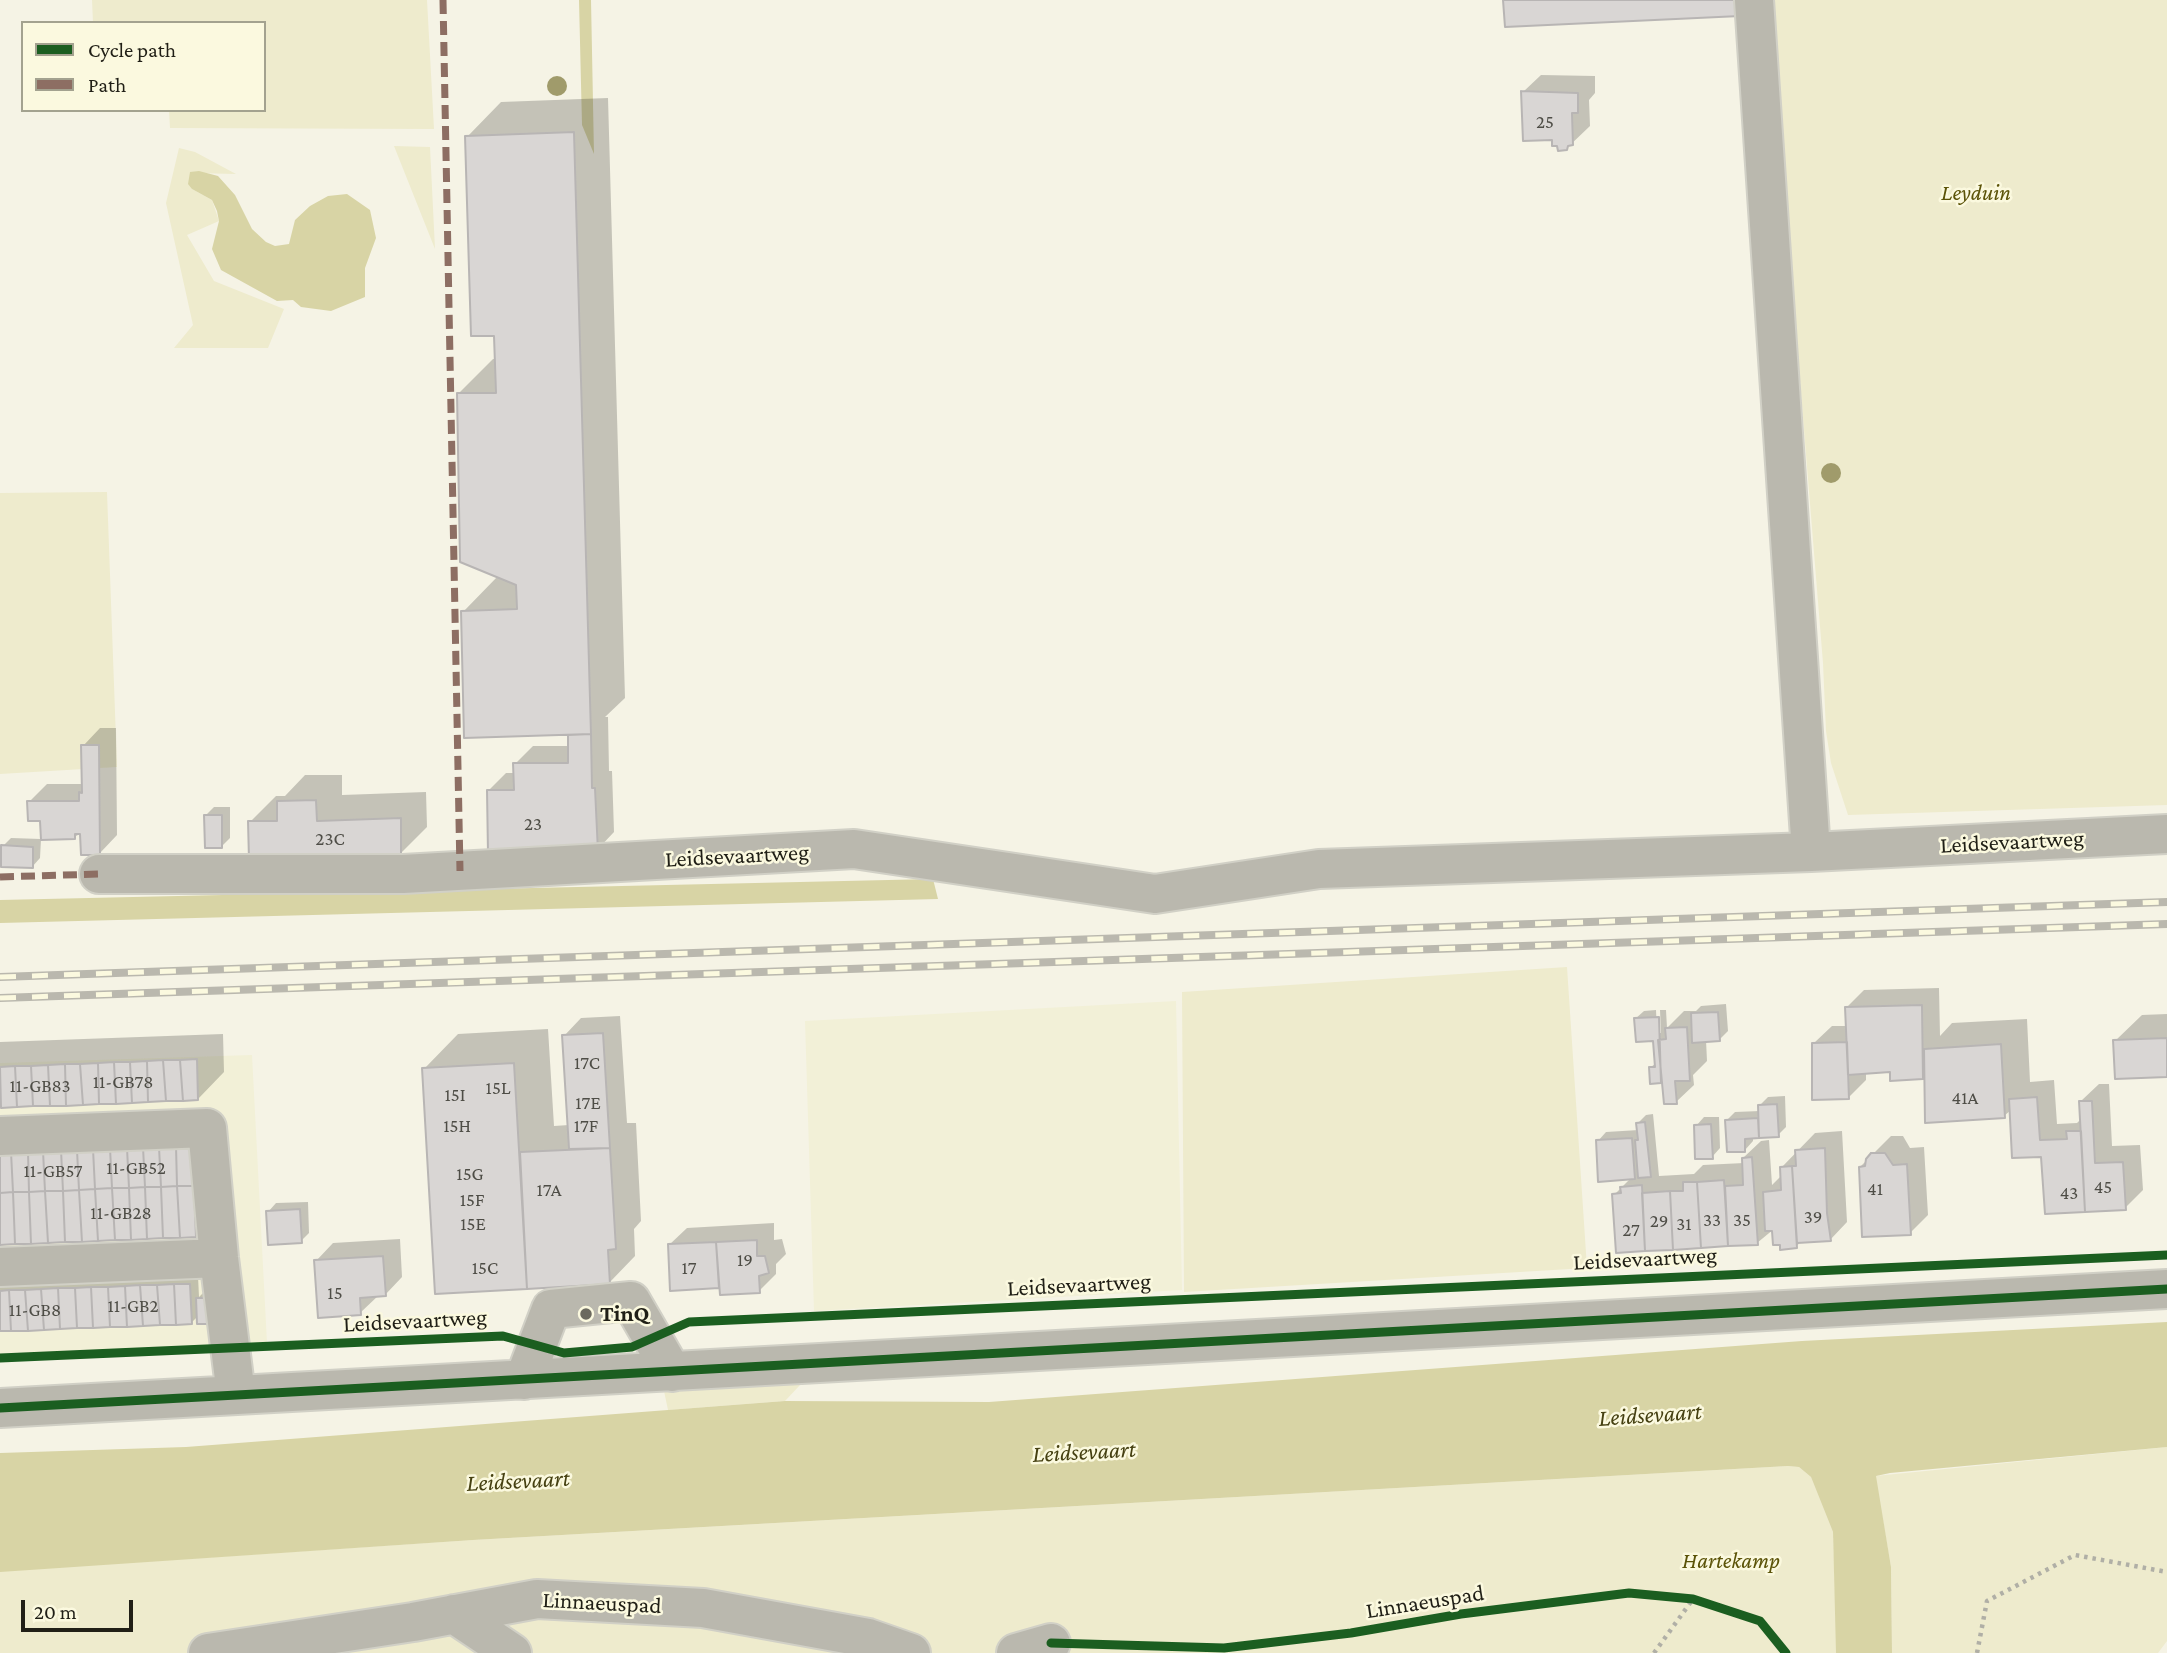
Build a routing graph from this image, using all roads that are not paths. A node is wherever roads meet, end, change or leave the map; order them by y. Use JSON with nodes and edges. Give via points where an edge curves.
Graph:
{"nodes":[{"id":1,"x":1754,"y":0,"type":"edge"},
{"id":2,"x":2167,"y":834,"type":"edge"},
{"id":3,"x":1811,"y":852,"type":"junction"},
{"id":4,"x":99,"y":874,"type":"dead end"},
{"id":5,"x":0,"y":1136,"type":"edge"},
{"id":6,"x":219,"y":1258,"type":"junction"},
{"id":7,"x":0,"y":1267,"type":"edge"},
{"id":8,"x":2167,"y":1289,"type":"edge"},
{"id":9,"x":672,"y":1371,"type":"junction"},
{"id":10,"x":524,"y":1380,"type":"junction"},
{"id":11,"x":236,"y":1395,"type":"junction"},
{"id":12,"x":0,"y":1408,"type":"edge"},
{"id":13,"x":454,"y":1614,"type":"junction"},
{"id":14,"x":208,"y":1653,"type":"edge"},
{"id":15,"x":512,"y":1653,"type":"edge"},
{"id":16,"x":911,"y":1653,"type":"edge"}],
"edges":[{"from":1,"to":3,"type":"street"},
{"from":2,"to":3,"type":"street","name":"Leidsevaartweg"},
{"from":3,"to":4,"type":"street","name":"Leidsevaartweg","via":[[1318,869],[1155,894],[854,849],[403,874]]},
{"from":5,"to":6,"type":"street","via":[[207,1128]]},
{"from":6,"to":7,"type":"street"},
{"from":6,"to":11,"type":"street"},
{"from":8,"to":9,"type":"street"},
{"from":9,"to":10,"type":"street"},
{"from":9,"to":10,"type":"street","via":[[631,1301],[551,1309]]},
{"from":10,"to":11,"type":"street"},
{"from":11,"to":12,"type":"street"},
{"from":13,"to":14,"type":"street","name":"Linnaeuspad"},
{"from":13,"to":15,"type":"street"},
{"from":13,"to":16,"type":"street","name":"Linnaeuspad","via":[[537,1599],[703,1608],[868,1638]]}]}
